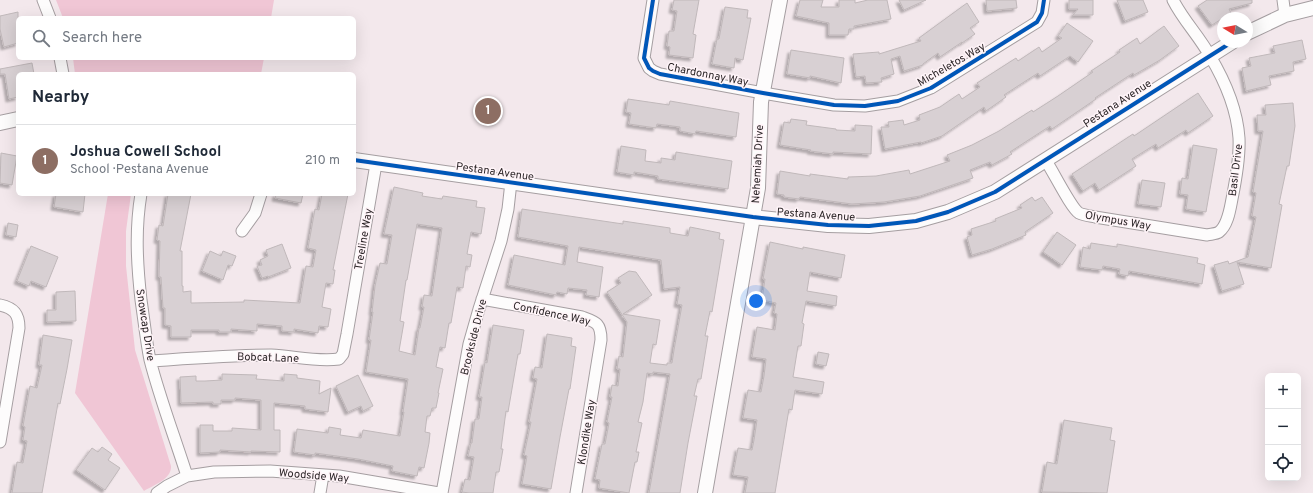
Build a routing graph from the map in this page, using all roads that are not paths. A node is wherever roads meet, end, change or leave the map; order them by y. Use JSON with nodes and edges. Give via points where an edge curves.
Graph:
{"nodes":[{"id":1,"x":43,"y":0,"type":"edge"},
{"id":2,"x":653,"y":0,"type":"edge"},
{"id":3,"x":780,"y":0,"type":"edge"},
{"id":4,"x":1044,"y":0,"type":"edge"},
{"id":5,"x":1173,"y":0,"type":"edge"},
{"id":6,"x":1283,"y":0,"type":"edge"},
{"id":7,"x":1313,"y":8,"type":"edge"},
{"id":8,"x":1285,"y":15,"type":"junction"},
{"id":9,"x":49,"y":16,"type":"edge"},
{"id":10,"x":1253,"y":30,"type":"edge"},
{"id":11,"x":1222,"y":48,"type":"edge"},
{"id":12,"x":1210,"y":55,"type":"junction"},
{"id":13,"x":60,"y":60,"type":"edge"},
{"id":14,"x":64,"y":72,"type":"edge"},
{"id":15,"x":763,"y":93,"type":"junction"},
{"id":16,"x":16,"y":119,"type":"edge"},
{"id":17,"x":0,"y":123,"type":"edge"},
{"id":18,"x":356,"y":160,"type":"edge"},
{"id":19,"x":1046,"y":160,"type":"junction"},
{"id":20,"x":376,"y":164,"type":"junction"},
{"id":21,"x":511,"y":182,"type":"junction"},
{"id":22,"x":141,"y":196,"type":"edge"},
{"id":23,"x":260,"y":196,"type":"edge"},
{"id":24,"x":753,"y":218,"type":"junction"},
{"id":25,"x":242,"y":231,"type":"dead end"},
{"id":26,"x":1218,"y":233,"type":"joint"},
{"id":27,"x":482,"y":299,"type":"junction"},
{"id":28,"x":0,"y":305,"type":"edge"},
{"id":29,"x":350,"y":314,"type":"joint"},
{"id":30,"x":151,"y":361,"type":"junction"},
{"id":31,"x":596,"y":370,"type":"joint"},
{"id":32,"x":0,"y":442,"type":"edge"},
{"id":33,"x":323,"y":475,"type":"junction"},
{"id":34,"x":187,"y":476,"type":"junction"},
{"id":35,"x":157,"y":493,"type":"edge"},
{"id":36,"x":320,"y":493,"type":"edge"},
{"id":37,"x":440,"y":493,"type":"edge"},
{"id":38,"x":576,"y":493,"type":"edge"},
{"id":39,"x":705,"y":493,"type":"edge"}],
"edges":[{"from":1,"to":9,"type":"street"},
{"from":2,"to":15,"type":"street","name":"Chardonnay Way","via":[[644,58],[649,68],[660,74]]},
{"from":3,"to":15,"type":"street","name":"Nehemiah Drive"},
{"from":4,"to":15,"type":"street","name":"Micheletos Way","via":[[1042,13],[1037,22],[931,88],[898,101],[865,106],[842,105]]},
{"from":5,"to":12,"type":"street","name":"Basil Drive"},
{"from":6,"to":8,"type":"street"},
{"from":7,"to":8,"type":"street"},
{"from":8,"to":10,"type":"street"},
{"from":11,"to":12,"type":"street","name":"Pestana Avenue"},
{"from":12,"to":19,"type":"street","name":"Pestana Avenue"},
{"from":12,"to":26,"type":"street","name":"Basil Drive","via":[[1230,96],[1236,114],[1239,139],[1236,176],[1229,212]]},
{"from":13,"to":14,"type":"street"},
{"from":15,"to":24,"type":"street","name":"Nehemiah Drive","via":[[758,188]]},
{"from":16,"to":17,"type":"street"},
{"from":18,"to":20,"type":"street","name":"Pestana Avenue"},
{"from":19,"to":24,"type":"street","name":"Pestana Avenue","via":[[995,192],[948,212],[916,221],[869,226]]},
{"from":19,"to":26,"type":"street","name":"Olympus Way","via":[[1079,213],[1207,235]]},
{"from":20,"to":21,"type":"street","name":"Pestana Avenue"},
{"from":20,"to":29,"type":"street","name":"Treeline Way"},
{"from":21,"to":24,"type":"street","name":"Pestana Avenue"},
{"from":21,"to":27,"type":"street","name":"Brookside Drive","via":[[501,240]]},
{"from":22,"to":30,"type":"street","name":"Snowcap Drive","via":[[138,216],[138,277]]},
{"from":23,"to":25,"type":"street","via":[[255,213]]},
{"from":24,"to":39,"type":"street","name":"Nehemiah Drive"},
{"from":27,"to":31,"type":"street","name":"Confidence Way","via":[[582,317],[596,322],[601,340]]},
{"from":27,"to":37,"type":"street","name":"Brookside Drive","via":[[469,344]]},
{"from":28,"to":32,"type":"street","via":[[13,309],[19,321],[19,328]]},
{"from":29,"to":30,"type":"street","name":"Bobcat Lane","via":[[343,354],[338,360],[229,356]]},
{"from":30,"to":34,"type":"street","name":"Snowcap Drive"},
{"from":31,"to":38,"type":"street","name":"Klondike Way"},
{"from":33,"to":34,"type":"street","name":"Woodside Way","via":[[270,471],[214,472]]},
{"from":33,"to":36,"type":"street"},
{"from":33,"to":37,"type":"street","name":"Woodside Way"},
{"from":34,"to":35,"type":"street","name":"Woodside Way"}]}
